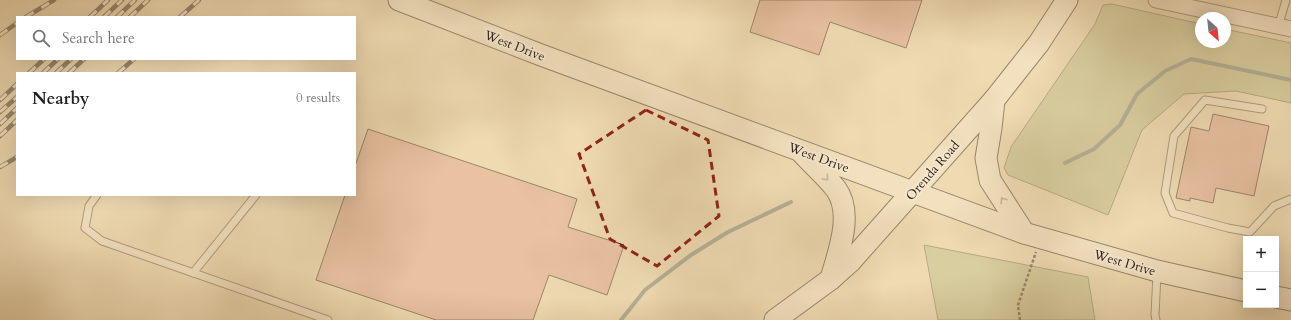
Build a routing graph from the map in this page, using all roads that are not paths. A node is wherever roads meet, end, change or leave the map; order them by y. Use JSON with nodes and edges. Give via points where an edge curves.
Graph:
{"nodes":[{"id":1,"x":399,"y":0,"type":"edge"},
{"id":2,"x":1067,"y":0,"type":"edge"},
{"id":3,"x":1156,"y":0,"type":"edge"},
{"id":4,"x":1286,"y":0,"type":"edge"},
{"id":5,"x":1285,"y":28,"type":"edge"},
{"id":6,"x":994,"y":100,"type":"junction"},
{"id":7,"x":1262,"y":109,"type":"dead end"},
{"id":8,"x":799,"y":150,"type":"junction"},
{"id":9,"x":913,"y":191,"type":"junction"},
{"id":10,"x":96,"y":196,"type":"edge"},
{"id":11,"x":255,"y":196,"type":"edge"},
{"id":12,"x":1291,"y":199,"type":"edge"},
{"id":13,"x":1033,"y":235,"type":"junction"},
{"id":14,"x":1157,"y":271,"type":"junction"},
{"id":15,"x":193,"y":273,"type":"junction"},
{"id":16,"x":831,"y":279,"type":"junction"},
{"id":17,"x":1243,"y":290,"type":"edge"},
{"id":18,"x":1279,"y":298,"type":"edge"},
{"id":19,"x":1291,"y":300,"type":"edge"},
{"id":20,"x":328,"y":320,"type":"edge"},
{"id":21,"x":775,"y":320,"type":"edge"},
{"id":22,"x":1156,"y":320,"type":"edge"}],
"edges":[{"from":1,"to":8,"type":"street","name":"West Drive"},
{"from":2,"to":6,"type":"street","name":"Orenda Road","via":[[1039,43]]},
{"from":3,"to":5,"type":"street"},
{"from":4,"to":5,"type":"lane"},
{"from":6,"to":9,"type":"street","name":"Orenda Road"},
{"from":13,"to":6,"type":"street","one_way":true,"via":[[990,180],[986,158]]},
{"from":7,"to":12,"type":"lane","via":[[1205,100],[1174,136],[1165,193],[1173,213],[1250,232],[1274,206]]},
{"from":8,"to":9,"type":"street","name":"West Drive"},
{"from":8,"to":16,"type":"street","one_way":true,"via":[[843,201],[845,222]]},
{"from":9,"to":13,"type":"street","name":"West Drive"},
{"from":9,"to":16,"type":"street","name":"Orenda Road","via":[[850,262]]},
{"from":10,"to":15,"type":"lane","via":[[89,206],[86,228],[102,241]]},
{"from":11,"to":15,"type":"lane"},
{"from":13,"to":14,"type":"street","name":"West Drive"},
{"from":14,"to":17,"type":"street","name":"West Drive"},
{"from":14,"to":22,"type":"lane"},
{"from":15,"to":20,"type":"lane"},
{"from":16,"to":21,"type":"street","name":"Orenda Road"},
{"from":18,"to":19,"type":"street"}]}
